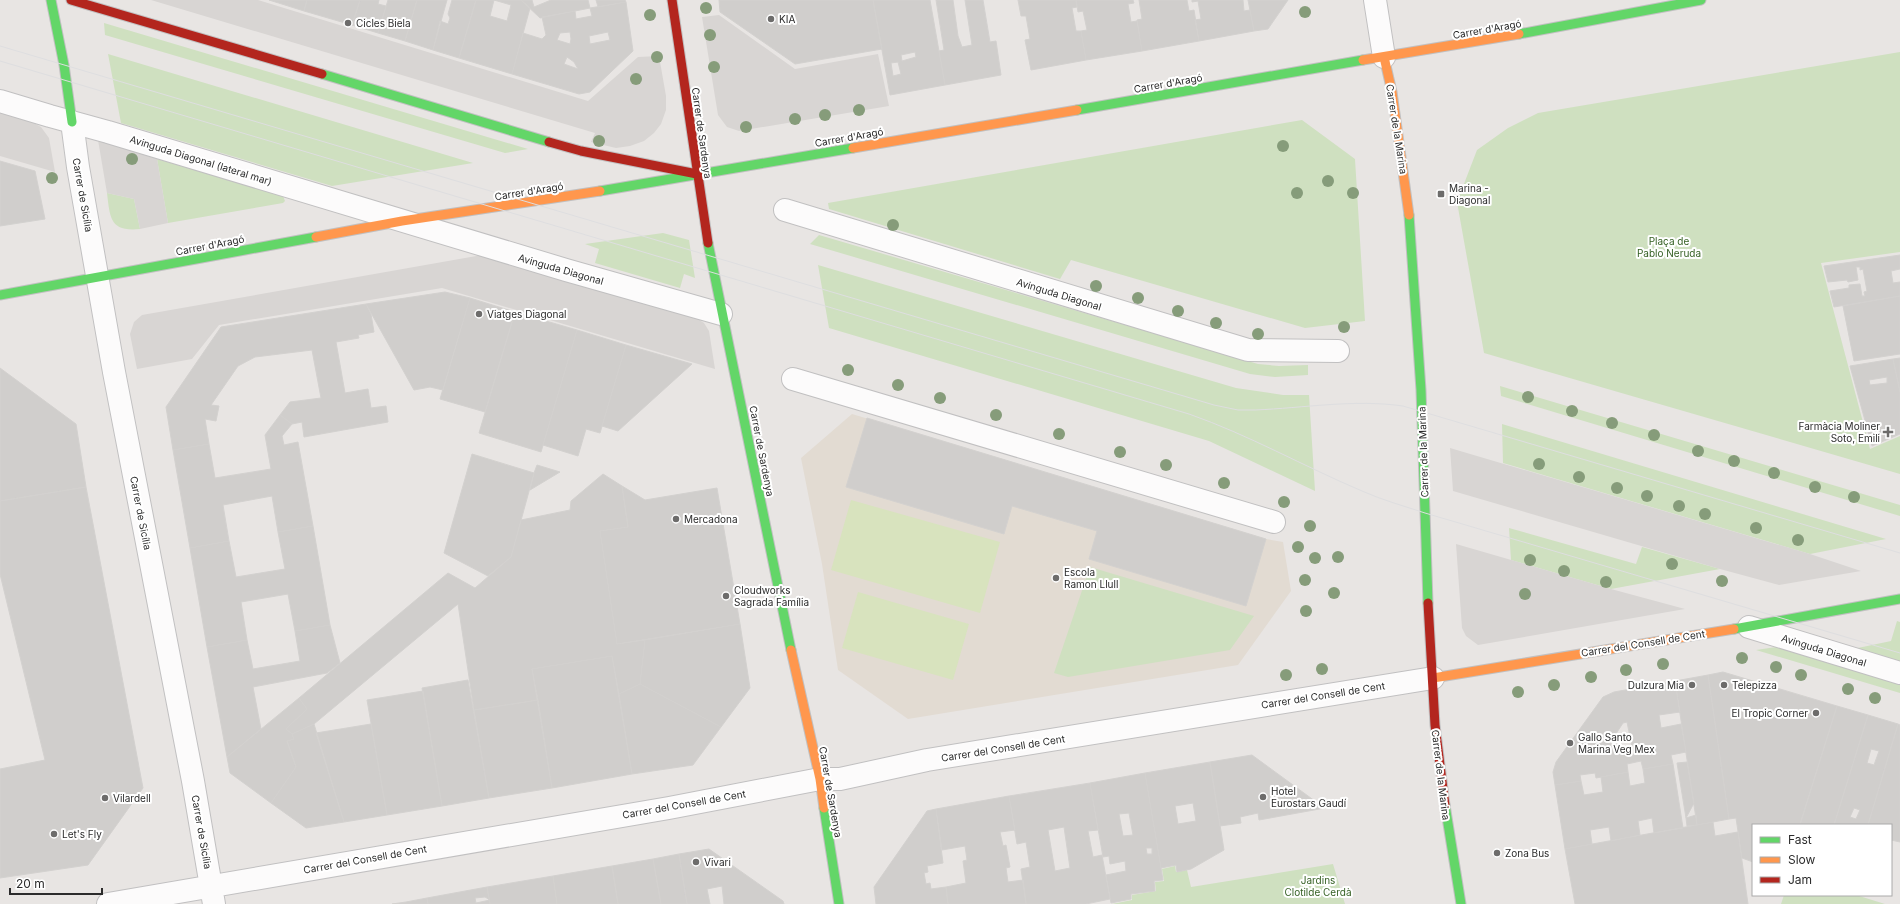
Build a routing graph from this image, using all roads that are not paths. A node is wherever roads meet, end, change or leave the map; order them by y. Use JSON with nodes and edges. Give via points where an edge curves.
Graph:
{"nodes":[{"id":1,"x":52,"y":0,"type":"edge"},
{"id":2,"x":71,"y":0,"type":"edge"},
{"id":3,"x":672,"y":0,"type":"edge"},
{"id":4,"x":1375,"y":0,"type":"edge"},
{"id":5,"x":1701,"y":0,"type":"edge"},
{"id":6,"x":1384,"y":57,"type":"junction"},
{"id":7,"x":0,"y":100,"type":"edge"},
{"id":8,"x":72,"y":122,"type":"junction"},
{"id":9,"x":697,"y":174,"type":"junction"},
{"id":10,"x":785,"y":210,"type":"dead end"},
{"id":11,"x":402,"y":221,"type":"junction"},
{"id":12,"x":98,"y":278,"type":"junction"},
{"id":13,"x":0,"y":295,"type":"edge"},
{"id":14,"x":721,"y":314,"type":"junction"},
{"id":15,"x":1338,"y":351,"type":"dead end"},
{"id":16,"x":793,"y":379,"type":"dead end"},
{"id":17,"x":1274,"y":522,"type":"dead end"},
{"id":18,"x":1900,"y":599,"type":"edge"},
{"id":19,"x":1749,"y":627,"type":"junction"},
{"id":20,"x":1900,"y":673,"type":"edge"},
{"id":21,"x":1433,"y":678,"type":"junction"},
{"id":22,"x":820,"y":779,"type":"junction"},
{"id":23,"x":212,"y":895,"type":"edge"},
{"id":24,"x":108,"y":904,"type":"edge"},
{"id":25,"x":839,"y":904,"type":"edge"},
{"id":26,"x":1461,"y":904,"type":"edge"}],
"edges":[{"from":1,"to":8,"type":"main road"},
{"from":2,"to":9,"type":"main road","via":[[581,151]]},
{"from":3,"to":9,"type":"main road","name":"Carrer de Sardenya"},
{"from":4,"to":6,"type":"street","name":"Carrer de la Marina"},
{"from":5,"to":6,"type":"main road","name":"Carrer d'Aragó"},
{"from":6,"to":9,"type":"main road","name":"Carrer d'Aragó"},
{"from":6,"to":21,"type":"main road","name":"Carrer de la Marina","via":[[1392,92],[1408,202],[1421,390],[1426,560]]},
{"from":7,"to":8,"type":"street","name":"Avinguda Diagonal (lateral mar)"},
{"from":8,"to":11,"type":"street","name":"Avinguda Diagonal (lateral mar)"},
{"from":8,"to":12,"type":"street","name":"Carrer de Sicília"},
{"from":9,"to":11,"type":"main road","name":"Carrer d'Aragó"},
{"from":9,"to":14,"type":"main road","name":"Carrer de Sardenya"},
{"from":10,"to":15,"type":"street","name":"Avinguda Diagonal","via":[[1248,350]]},
{"from":11,"to":12,"type":"main road","name":"Carrer d'Aragó"},
{"from":11,"to":14,"type":"street","name":"Avinguda Diagonal"},
{"from":12,"to":13,"type":"main road","name":"Carrer d'Aragó"},
{"from":12,"to":23,"type":"street","name":"Carrer de Sicília","via":[[193,781]]},
{"from":14,"to":22,"type":"main road","name":"Carrer de Sardenya","via":[[794,667]]},
{"from":16,"to":17,"type":"street"},
{"from":18,"to":19,"type":"main road","name":"Carrer del Consell de Cent"},
{"from":19,"to":20,"type":"street","name":"Avinguda Diagonal"},
{"from":19,"to":21,"type":"main road","name":"Carrer del Consell de Cent"},
{"from":21,"to":22,"type":"street","name":"Carrer del Consell de Cent","via":[[927,760],[840,779]]},
{"from":21,"to":26,"type":"main road","name":"Carrer de la Marina","via":[[1435,725],[1444,801]]},
{"from":22,"to":23,"type":"street","name":"Carrer del Consell de Cent"},
{"from":22,"to":25,"type":"main road","name":"Carrer de Sardenya"},
{"from":23,"to":24,"type":"street","name":"Carrer del Consell de Cent"}]}
